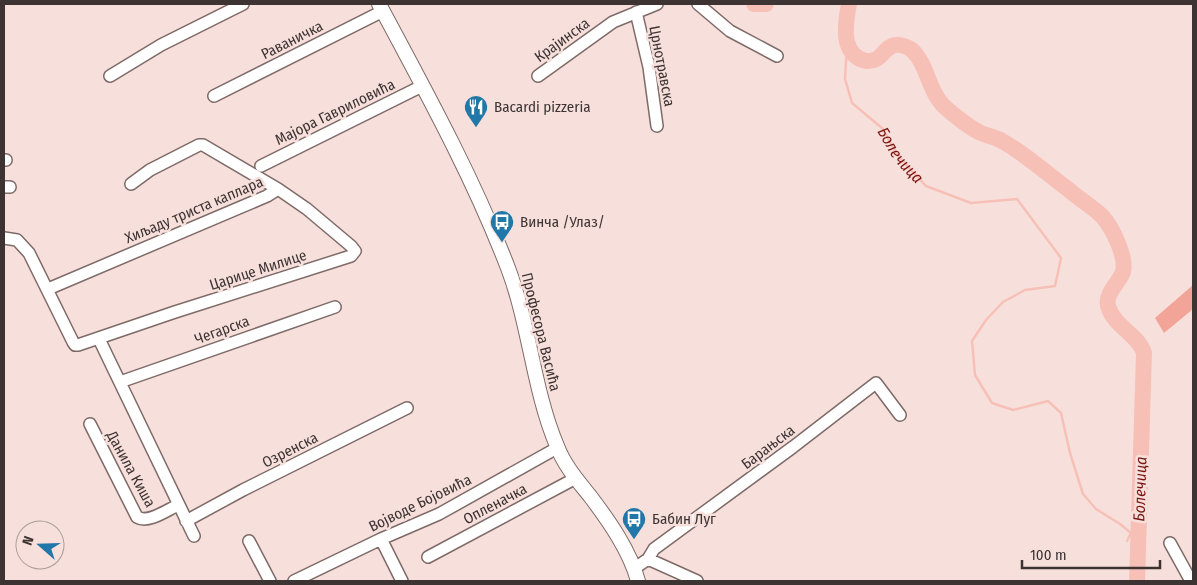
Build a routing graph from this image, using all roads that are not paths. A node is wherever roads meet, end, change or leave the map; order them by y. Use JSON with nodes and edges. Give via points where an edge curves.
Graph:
{"nodes":[{"id":1,"x":243,"y":4,"type":"edge"},
{"id":2,"x":657,"y":4,"type":"edge"},
{"id":3,"x":698,"y":4,"type":"edge"},
{"id":4,"x":381,"y":8,"type":"edge"},
{"id":5,"x":636,"y":12,"type":"junction"},
{"id":6,"x":778,"y":56,"type":"dead end"},
{"id":7,"x":110,"y":76,"type":"dead end"},
{"id":8,"x":538,"y":76,"type":"dead end"},
{"id":9,"x":422,"y":86,"type":"junction"},
{"id":10,"x":214,"y":96,"type":"dead end"},
{"id":11,"x":657,"y":126,"type":"dead end"},
{"id":12,"x":262,"y":166,"type":"dead end"},
{"id":13,"x":131,"y":184,"type":"dead end"},
{"id":14,"x":278,"y":189,"type":"junction"},
{"id":15,"x":4,"y":238,"type":"edge"},
{"id":16,"x":48,"y":289,"type":"junction"},
{"id":17,"x":335,"y":306,"type":"dead end"},
{"id":18,"x":99,"y":339,"type":"junction"},
{"id":19,"x":120,"y":382,"type":"junction"},
{"id":20,"x":407,"y":408,"type":"dead end"},
{"id":21,"x":900,"y":415,"type":"dead end"},
{"id":22,"x":90,"y":424,"type":"dead end"},
{"id":23,"x":557,"y":448,"type":"junction"},
{"id":24,"x":576,"y":478,"type":"junction"},
{"id":25,"x":178,"y":505,"type":"junction"},
{"id":26,"x":186,"y":521,"type":"junction"},
{"id":27,"x":194,"y":536,"type":"dead end"},
{"id":28,"x":381,"y":539,"type":"junction"},
{"id":29,"x":249,"y":541,"type":"dead end"},
{"id":30,"x":1170,"y":543,"type":"dead end"},
{"id":31,"x":428,"y":557,"type":"dead end"},
{"id":32,"x":648,"y":559,"type":"junction"},
{"id":33,"x":637,"y":574,"type":"edge"},
{"id":34,"x":270,"y":581,"type":"edge"},
{"id":35,"x":294,"y":581,"type":"edge"},
{"id":36,"x":402,"y":581,"type":"edge"},
{"id":37,"x":697,"y":581,"type":"edge"},
{"id":38,"x":1191,"y":581,"type":"edge"}],
"edges":[{"from":1,"to":7,"type":"street","via":[[162,45]]},
{"from":2,"to":5,"type":"street","name":"Крајинска"},
{"from":3,"to":6,"type":"street","via":[[730,31]]},
{"from":4,"to":9,"type":"street","name":"Професора Васића"},
{"from":4,"to":10,"type":"street","name":"Раваничка"},
{"from":5,"to":8,"type":"street","name":"Крајинска","via":[[613,22]]},
{"from":5,"to":11,"type":"street","name":"Црнотравска","via":[[649,67]]},
{"from":9,"to":12,"type":"street","name":"Мајора Гавриловића"},
{"from":9,"to":23,"type":"street","name":"Професора Васића","via":[[478,198],[508,268]]},
{"from":13,"to":14,"type":"street","name":"Хиљаду триста каплара","via":[[150,170],[201,145]]},
{"from":14,"to":16,"type":"street","name":"Хиљаду триста каплара"},
{"from":14,"to":18,"type":"street","name":"Царице Милице","via":[[351,246],[353,254]]},
{"from":15,"to":16,"type":"street","via":[[17,240],[25,248]]},
{"from":16,"to":18,"type":"street","name":"Царице Милице","via":[[75,345]]},
{"from":17,"to":19,"type":"street","name":"Чегарска"},
{"from":18,"to":19,"type":"street"},
{"from":19,"to":25,"type":"street"},
{"from":20,"to":26,"type":"street","name":"Озренска"},
{"from":21,"to":32,"type":"street","name":"Барањска","via":[[876,383],[654,549]]},
{"from":22,"to":25,"type":"street","name":"Данила Киша","via":[[137,517],[143,520]]},
{"from":23,"to":24,"type":"street","name":"Професора Васића"},
{"from":23,"to":28,"type":"street","name":"Војводе Бојовића","via":[[439,514]]},
{"from":24,"to":31,"type":"street","name":"Опленачка"},
{"from":24,"to":33,"type":"street","name":"Професора Васића","via":[[616,535]]},
{"from":25,"to":26,"type":"street"},
{"from":26,"to":27,"type":"street"},
{"from":28,"to":35,"type":"street","name":"Војводе Бојовића"},
{"from":28,"to":36,"type":"street"},
{"from":29,"to":34,"type":"street"},
{"from":30,"to":38,"type":"street"},
{"from":32,"to":33,"type":"street"},
{"from":32,"to":37,"type":"street"}]}
